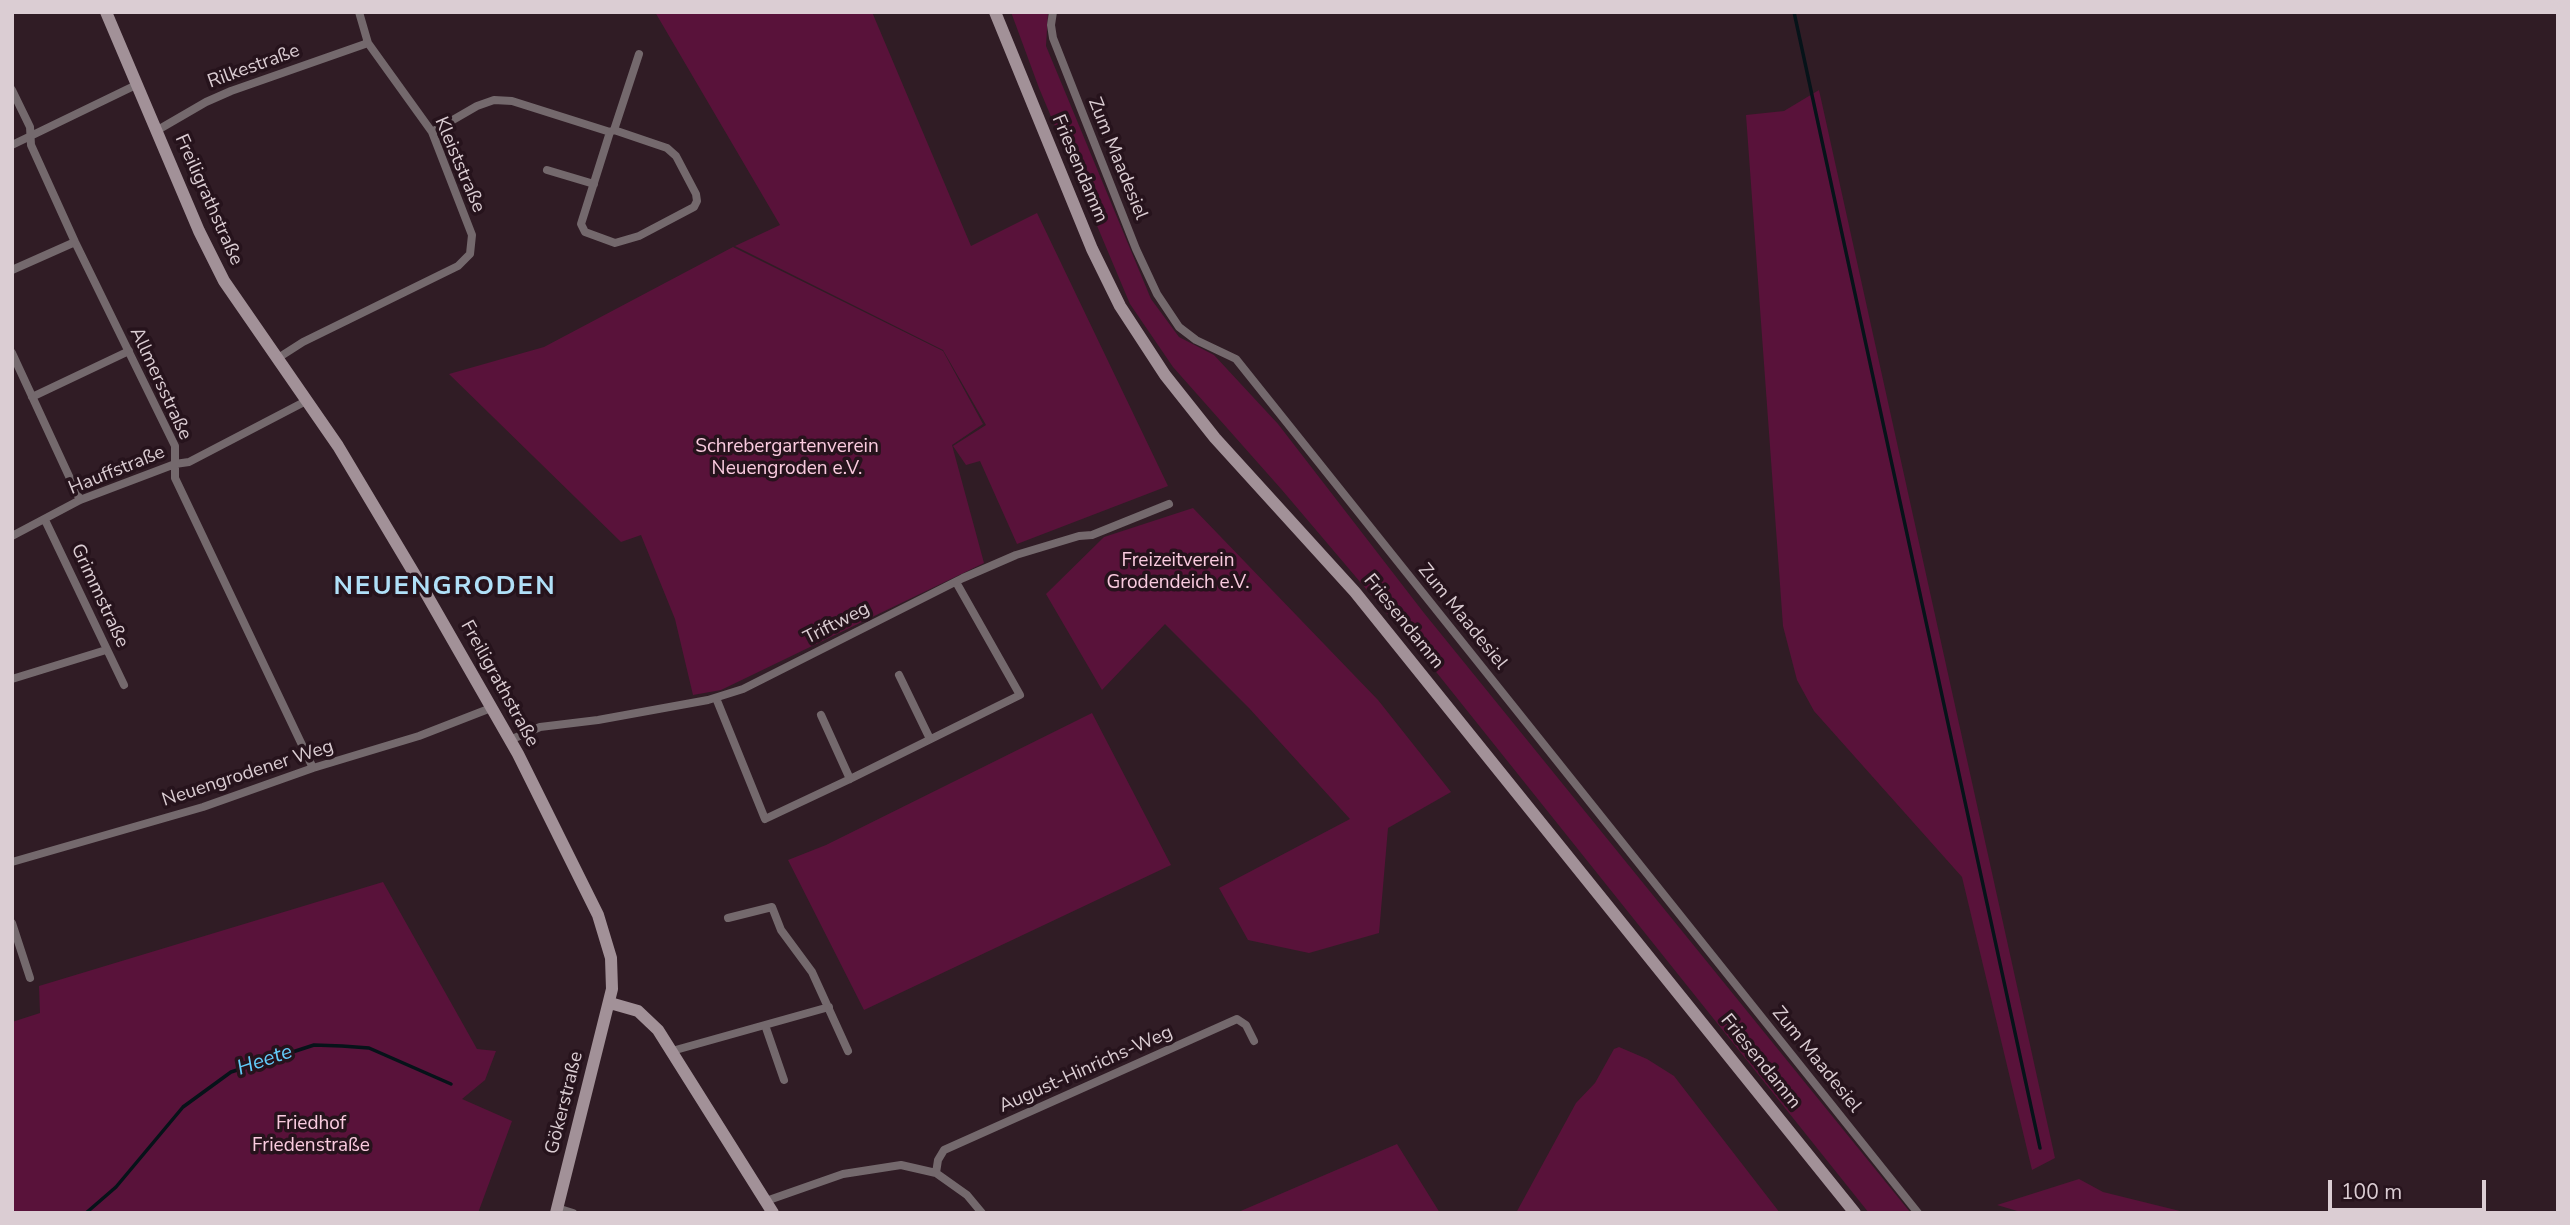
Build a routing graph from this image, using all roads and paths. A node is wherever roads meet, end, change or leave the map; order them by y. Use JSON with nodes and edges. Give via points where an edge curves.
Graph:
{"nodes":[{"id":1,"x":106,"y":12,"type":"edge"},
{"id":2,"x":359,"y":12,"type":"edge"},
{"id":3,"x":995,"y":12,"type":"edge"},
{"id":4,"x":1052,"y":12,"type":"edge"},
{"id":5,"x":368,"y":43,"type":"junction"},
{"id":6,"x":639,"y":54,"type":"dead end"},
{"id":7,"x":136,"y":85,"type":"junction"},
{"id":8,"x":12,"y":90,"type":"edge"},
{"id":9,"x":156,"y":131,"type":"junction"},
{"id":10,"x":612,"y":131,"type":"junction"},
{"id":11,"x":432,"y":132,"type":"junction"},
{"id":12,"x":31,"y":136,"type":"junction"},
{"id":13,"x":12,"y":145,"type":"edge"},
{"id":14,"x":547,"y":170,"type":"dead end"},
{"id":15,"x":593,"y":184,"type":"junction"},
{"id":16,"x":75,"y":242,"type":"junction"},
{"id":17,"x":12,"y":270,"type":"edge"},
{"id":18,"x":129,"y":351,"type":"junction"},
{"id":19,"x":12,"y":353,"type":"edge"},
{"id":20,"x":278,"y":358,"type":"junction"},
{"id":21,"x":32,"y":397,"type":"junction"},
{"id":22,"x":307,"y":400,"type":"junction"},
{"id":23,"x":175,"y":464,"type":"junction"},
{"id":24,"x":80,"y":500,"type":"junction"},
{"id":25,"x":1169,"y":504,"type":"dead end"},
{"id":26,"x":45,"y":520,"type":"junction"},
{"id":27,"x":12,"y":536,"type":"edge"},
{"id":28,"x":956,"y":582,"type":"junction"},
{"id":29,"x":106,"y":650,"type":"junction"},
{"id":30,"x":899,"y":675,"type":"dead end"},
{"id":31,"x":12,"y":679,"type":"edge"},
{"id":32,"x":124,"y":685,"type":"dead end"},
{"id":33,"x":716,"y":698,"type":"junction"},
{"id":34,"x":491,"y":708,"type":"junction"},
{"id":35,"x":821,"y":715,"type":"dead end"},
{"id":36,"x":930,"y":739,"type":"junction"},
{"id":37,"x":510,"y":740,"type":"junction"},
{"id":38,"x":313,"y":768,"type":"junction"},
{"id":39,"x":850,"y":779,"type":"junction"},
{"id":40,"x":12,"y":862,"type":"edge"},
{"id":41,"x":728,"y":918,"type":"dead end"},
{"id":42,"x":12,"y":923,"type":"edge"},
{"id":43,"x":30,"y":978,"type":"dead end"},
{"id":44,"x":610,"y":1003,"type":"junction"},
{"id":45,"x":829,"y":1007,"type":"junction"},
{"id":46,"x":765,"y":1025,"type":"junction"},
{"id":47,"x":1254,"y":1041,"type":"dead end"},
{"id":48,"x":672,"y":1051,"type":"junction"},
{"id":49,"x":848,"y":1051,"type":"dead end"},
{"id":50,"x":784,"y":1080,"type":"dead end"},
{"id":51,"x":936,"y":1173,"type":"junction"},
{"id":52,"x":768,"y":1208,"type":"edge"},
{"id":53,"x":557,"y":1211,"type":"edge"},
{"id":54,"x":573,"y":1213,"type":"edge"},
{"id":55,"x":982,"y":1213,"type":"edge"},
{"id":56,"x":1855,"y":1213,"type":"edge"},
{"id":57,"x":1919,"y":1213,"type":"edge"}],
"edges":[{"from":1,"to":7,"type":"main road","name":"Freiligrathstraße"},
{"from":2,"to":5,"type":"street","name":"Kleiststraße"},
{"from":3,"to":56,"type":"main road","name":"Friesendamm","via":[[1092,249],[1120,306],[1165,375],[1215,438],[1355,592]]},
{"from":4,"to":57,"type":"street","name":"Zum Maadesiel","via":[[1053,38],[1136,248],[1178,327],[1236,359]]},
{"from":5,"to":9,"type":"street","name":"Rilkestraße","via":[[231,91]]},
{"from":5,"to":11,"type":"street","name":"Kleiststraße"},
{"from":6,"to":10,"type":"street"},
{"from":7,"to":9,"type":"main road","name":"Freiligrathstraße"},
{"from":7,"to":12,"type":"street"},
{"from":8,"to":12,"type":"street","name":"Allmersstraße"},
{"from":9,"to":20,"type":"main road","name":"Freiligrathstraße","via":[[224,281]]},
{"from":10,"to":11,"type":"street","via":[[494,100]]},
{"from":10,"to":15,"type":"street"},
{"from":10,"to":15,"type":"street","via":[[667,148],[676,156],[697,201],[660,225],[615,243],[585,232],[581,224]]},
{"from":11,"to":20,"type":"street","name":"Kleiststraße","via":[[472,235],[470,254],[458,266]]},
{"from":12,"to":13,"type":"street"},
{"from":12,"to":16,"type":"street","name":"Allmersstraße"},
{"from":14,"to":15,"type":"street"},
{"from":16,"to":17,"type":"street"},
{"from":16,"to":18,"type":"street","name":"Allmersstraße"},
{"from":18,"to":21,"type":"street"},
{"from":18,"to":23,"type":"street","name":"Allmersstraße","via":[[175,446]]},
{"from":19,"to":21,"type":"street"},
{"from":20,"to":22,"type":"main road","name":"Freiligrathstraße"},
{"from":21,"to":24,"type":"street"},
{"from":22,"to":23,"type":"street","name":"Hauffstraße","via":[[189,462]]},
{"from":22,"to":34,"type":"main road","name":"Freiligrathstraße","via":[[353,470]]},
{"from":23,"to":24,"type":"street","name":"Hauffstraße"},
{"from":23,"to":38,"type":"street","name":"Allmersstraße","via":[[175,478]]},
{"from":24,"to":26,"type":"street","name":"Hauffstraße"},
{"from":25,"to":28,"type":"street","name":"Triftweg","via":[[1092,535],[1016,555]]},
{"from":26,"to":27,"type":"street","name":"Hauffstraße"},
{"from":26,"to":29,"type":"street","name":"Grimmstraße"},
{"from":28,"to":33,"type":"street","name":"Triftweg","via":[[743,689]]},
{"from":28,"to":36,"type":"street","via":[[1020,695]]},
{"from":29,"to":31,"type":"street"},
{"from":29,"to":32,"type":"street","name":"Grimmstraße"},
{"from":30,"to":36,"type":"street"},
{"from":33,"to":37,"type":"street","name":"Triftweg","via":[[540,727]]},
{"from":33,"to":39,"type":"street","via":[[765,819]]},
{"from":34,"to":37,"type":"main road","name":"Freiligrathstraße"},
{"from":34,"to":38,"type":"street","name":"Neuengrodener Weg","via":[[419,736]]},
{"from":35,"to":39,"type":"street"},
{"from":36,"to":39,"type":"street"},
{"from":37,"to":44,"type":"main road","name":"Freiligrathstraße","via":[[598,915],[611,958]]},
{"from":38,"to":40,"type":"street","name":"Neuengrodener Weg","via":[[144,825]]},
{"from":41,"to":45,"type":"street","via":[[772,907],[781,930],[812,972]]},
{"from":42,"to":43,"type":"street"},
{"from":44,"to":48,"type":"main road","via":[[648,1019]]},
{"from":44,"to":53,"type":"main road","name":"Gökerstraße"},
{"from":45,"to":46,"type":"street"},
{"from":45,"to":49,"type":"street"},
{"from":46,"to":48,"type":"street"},
{"from":46,"to":50,"type":"street"},
{"from":47,"to":51,"type":"street","name":"August-Hinrichs-Weg","via":[[1237,1019],[944,1150]]},
{"from":48,"to":52,"type":"main road"},
{"from":51,"to":52,"type":"street","via":[[901,1165],[843,1174]]},
{"from":51,"to":55,"type":"street","via":[[967,1195]]},
{"from":53,"to":54,"type":"street"}]}
